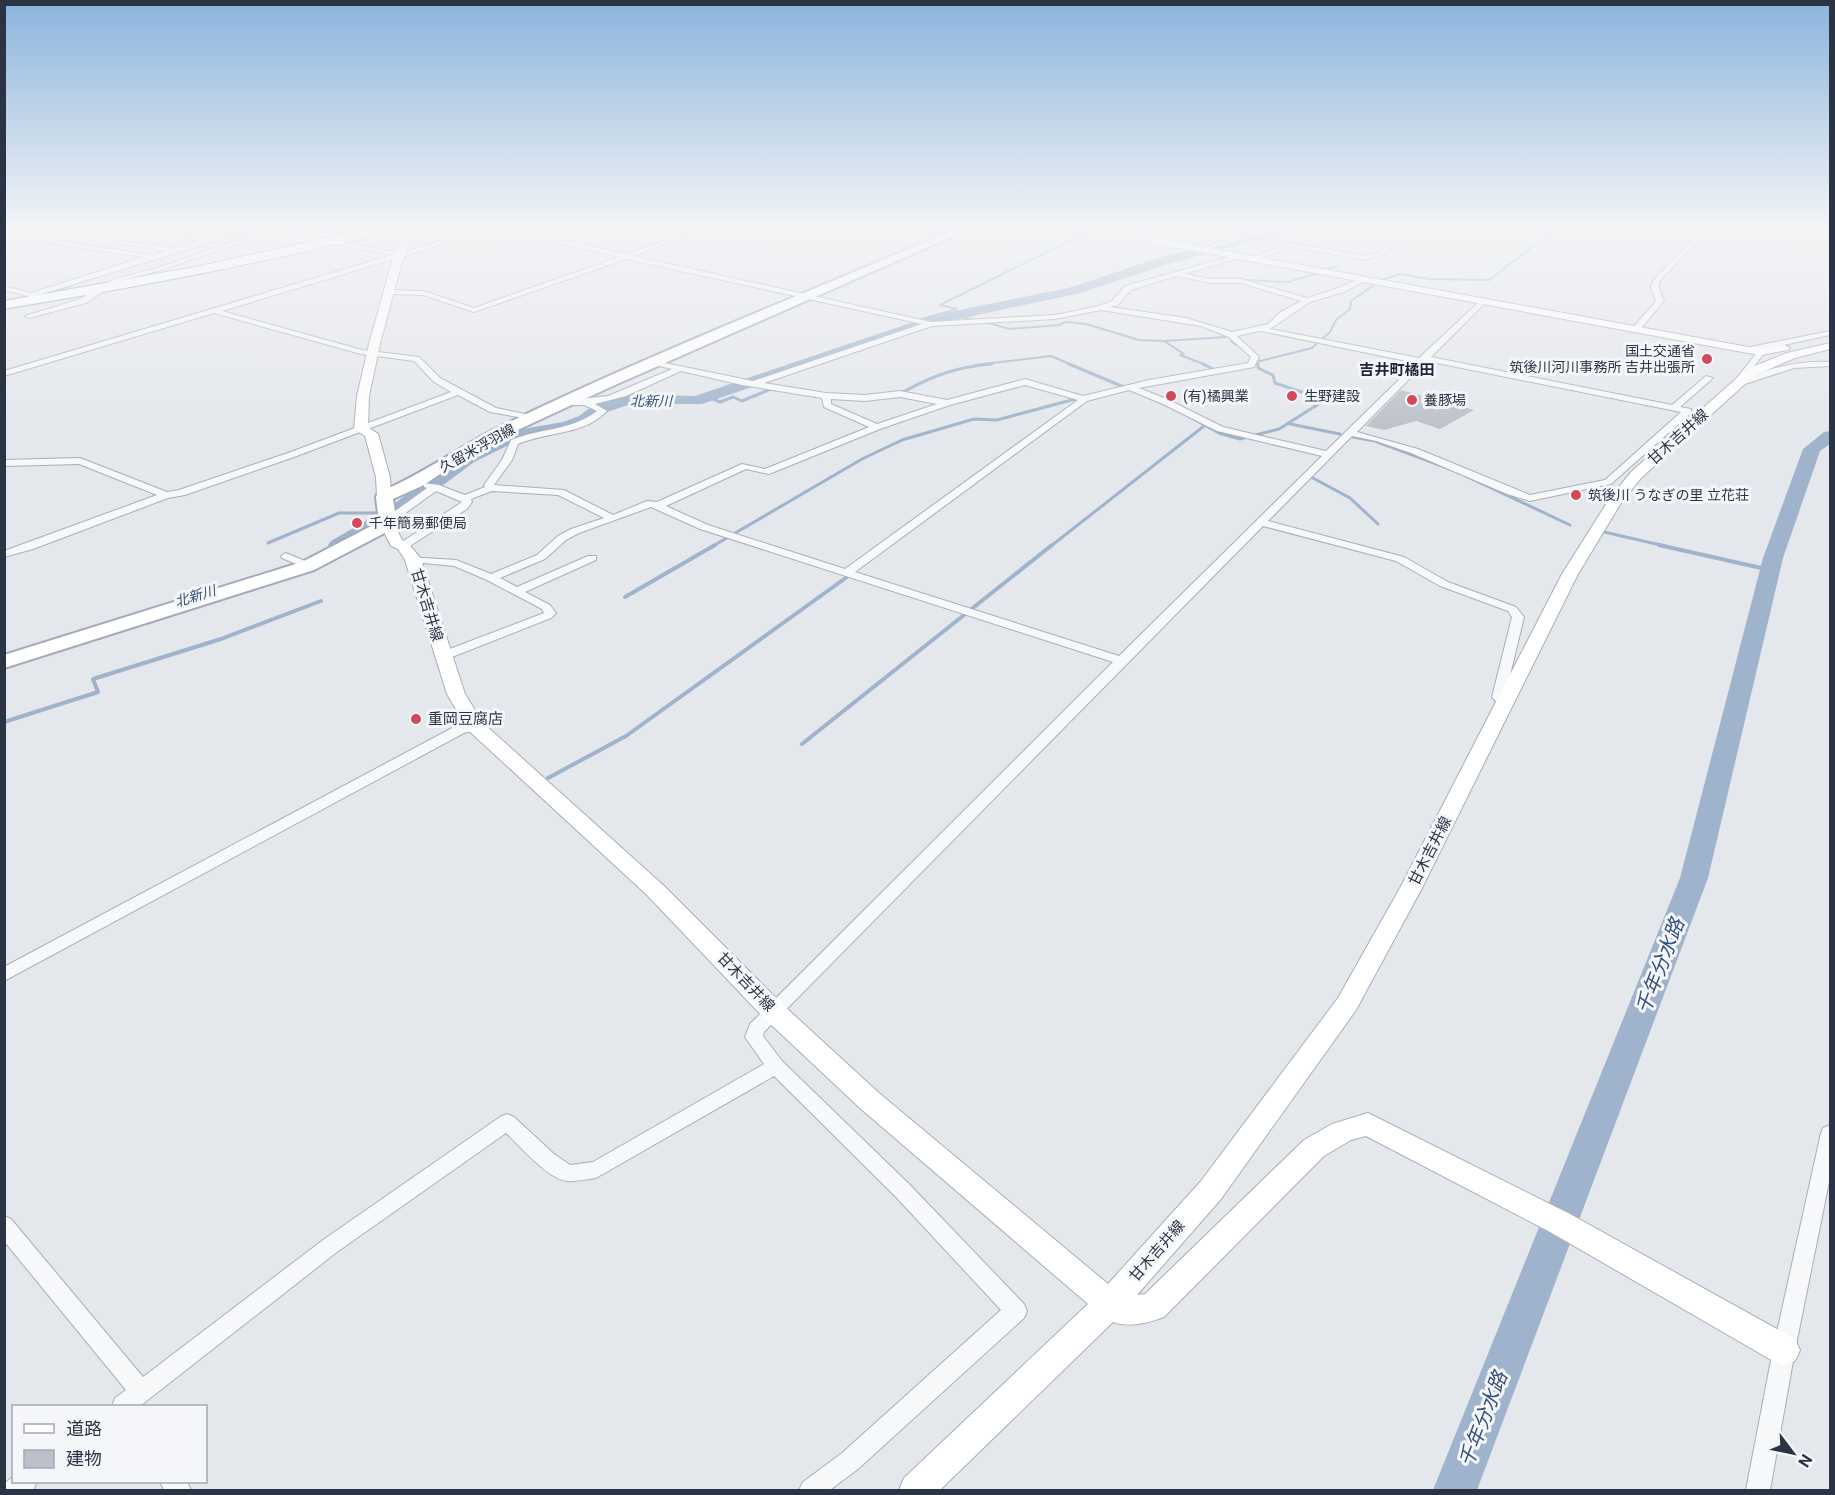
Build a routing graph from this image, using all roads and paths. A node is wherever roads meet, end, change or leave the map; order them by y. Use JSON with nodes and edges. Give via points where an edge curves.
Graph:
{"nodes":[{"id":1,"x":29,"y":296,"type":"edge"},
{"id":2,"x":91,"y":296,"type":"edge"},
{"id":3,"x":264,"y":296,"type":"edge"},
{"id":4,"x":387,"y":296,"type":"edge"},
{"id":5,"x":434,"y":296,"type":"edge"},
{"id":6,"x":515,"y":296,"type":"edge"},
{"id":7,"x":807,"y":296,"type":"joint"},
{"id":8,"x":1121,"y":296,"type":"edge"},
{"id":9,"x":1292,"y":296,"type":"edge"},
{"id":10,"x":1321,"y":296,"type":"edge"},
{"id":11,"x":1449,"y":296,"type":"edge"},
{"id":12,"x":1658,"y":296,"type":"edge"},
{"id":13,"x":1307,"y":300,"type":"junction"},
{"id":14,"x":1481,"y":302,"type":"junction"},
{"id":15,"x":4,"y":305,"type":"edge"},
{"id":16,"x":1101,"y":308,"type":"junction"},
{"id":17,"x":214,"y":311,"type":"junction"},
{"id":18,"x":29,"y":316,"type":"dead end"},
{"id":19,"x":928,"y":323,"type":"junction"},
{"id":20,"x":1260,"y":329,"type":"junction"},
{"id":21,"x":1635,"y":330,"type":"junction"},
{"id":22,"x":1830,"y":333,"type":"edge"},
{"id":23,"x":1230,"y":335,"type":"junction"},
{"id":24,"x":1830,"y":339,"type":"edge"},
{"id":25,"x":1830,"y":346,"type":"edge"},
{"id":26,"x":1748,"y":350,"type":"junction"},
{"id":27,"x":1761,"y":352,"type":"junction"},
{"id":28,"x":371,"y":353,"type":"junction"},
{"id":29,"x":1421,"y":360,"type":"junction"},
{"id":30,"x":653,"y":362,"type":"junction"},
{"id":31,"x":1830,"y":364,"type":"edge"},
{"id":32,"x":678,"y":369,"type":"junction"},
{"id":33,"x":4,"y":374,"type":"edge"},
{"id":34,"x":1708,"y":378,"type":"dead end"},
{"id":35,"x":749,"y":383,"type":"junction"},
{"id":36,"x":1736,"y":384,"type":"junction"},
{"id":37,"x":1127,"y":389,"type":"junction"},
{"id":38,"x":458,"y":392,"type":"junction"},
{"id":39,"x":826,"y":398,"type":"junction"},
{"id":40,"x":1080,"y":398,"type":"junction"},
{"id":41,"x":564,"y":403,"type":"junction"},
{"id":42,"x":947,"y":403,"type":"junction"},
{"id":43,"x":596,"y":407,"type":"junction"},
{"id":44,"x":1676,"y":407,"type":"junction"},
{"id":45,"x":532,"y":418,"type":"junction"},
{"id":46,"x":877,"y":427,"type":"junction"},
{"id":47,"x":361,"y":429,"type":"junction"},
{"id":48,"x":1348,"y":433,"type":"junction"},
{"id":49,"x":1326,"y":454,"type":"junction"},
{"id":50,"x":4,"y":463,"type":"edge"},
{"id":51,"x":421,"y":483,"type":"junction"},
{"id":52,"x":436,"y":488,"type":"junction"},
{"id":53,"x":491,"y":488,"type":"junction"},
{"id":54,"x":166,"y":495,"type":"junction"},
{"id":55,"x":465,"y":498,"type":"junction"},
{"id":56,"x":659,"y":505,"type":"junction"},
{"id":57,"x":386,"y":513,"type":"junction"},
{"id":58,"x":611,"y":518,"type":"junction"},
{"id":59,"x":1260,"y":522,"type":"junction"},
{"id":60,"x":408,"y":552,"type":"junction"},
{"id":61,"x":4,"y":554,"type":"edge"},
{"id":62,"x":592,"y":558,"type":"dead end"},
{"id":63,"x":846,"y":573,"type":"junction"},
{"id":64,"x":491,"y":578,"type":"junction"},
{"id":65,"x":518,"y":591,"type":"junction"},
{"id":66,"x":442,"y":656,"type":"junction"},
{"id":67,"x":1122,"y":661,"type":"junction"},
{"id":68,"x":4,"y":662,"type":"edge"},
{"id":69,"x":1504,"y":702,"type":"junction"},
{"id":70,"x":475,"y":726,"type":"junction"},
{"id":71,"x":4,"y":975,"type":"edge"},
{"id":72,"x":773,"y":1011,"type":"junction"},
{"id":73,"x":776,"y":1066,"type":"junction"},
{"id":74,"x":1830,"y":1133,"type":"edge"},
{"id":75,"x":4,"y":1225,"type":"edge"},
{"id":76,"x":1110,"y":1304,"type":"junction"},
{"id":77,"x":1784,"y":1350,"type":"junction"},
{"id":78,"x":141,"y":1391,"type":"junction"},
{"id":79,"x":125,"y":1405,"type":"edge"},
{"id":80,"x":811,"y":1491,"type":"edge"},
{"id":81,"x":916,"y":1491,"type":"edge"},
{"id":82,"x":1758,"y":1491,"type":"edge"}],
"edges":[{"from":1,"to":15,"type":"highway"},
{"from":2,"to":18,"type":"street"},
{"from":3,"to":17,"type":"street"},
{"from":4,"to":28,"type":"main road"},
{"from":5,"to":6,"type":"street","via":[[474,310]]},
{"from":7,"to":19,"type":"street"},
{"from":7,"to":30,"type":"main road","name":"久留米浮羽線"},
{"from":8,"to":16,"type":"street"},
{"from":9,"to":13,"type":"street"},
{"from":10,"to":13,"type":"street"},
{"from":11,"to":14,"type":"main road"},
{"from":12,"to":21,"type":"street","via":[[1660,301]]},
{"from":13,"to":20,"type":"street","via":[[1271,326]]},
{"from":14,"to":21,"type":"main road"},
{"from":14,"to":29,"type":"street"},
{"from":16,"to":19,"type":"street","via":[[1055,318]]},
{"from":16,"to":23,"type":"street","via":[[1180,320]]},
{"from":17,"to":28,"type":"street"},
{"from":17,"to":33,"type":"street"},
{"from":19,"to":35,"type":"street"},
{"from":20,"to":23,"type":"street"},
{"from":20,"to":29,"type":"street"},
{"from":21,"to":26,"type":"main road"},
{"from":22,"to":26,"type":"street"},
{"from":23,"to":37,"type":"street","via":[[1255,357],[1252,363]]},
{"from":24,"to":27,"type":"main road"},
{"from":25,"to":36,"type":"main road","name":"甘木吉井線","via":[[1766,364]]},
{"from":26,"to":27,"type":"main road"},
{"from":27,"to":36,"type":"street"},
{"from":28,"to":38,"type":"street","via":[[416,359],[437,380]]},
{"from":28,"to":47,"type":"main road"},
{"from":29,"to":44,"type":"street"},
{"from":29,"to":48,"type":"street"},
{"from":30,"to":32,"type":"street"},
{"from":30,"to":41,"type":"main road","name":"久留米浮羽線"},
{"from":31,"to":36,"type":"street","via":[[1802,363]]},
{"from":32,"to":35,"type":"street"},
{"from":32,"to":43,"type":"street"},
{"from":34,"to":44,"type":"street"},
{"from":35,"to":39,"type":"street"},
{"from":36,"to":69,"type":"main road","name":"甘木吉井線","via":[[1636,475],[1615,501],[1570,574]]},
{"from":37,"to":40,"type":"street"},
{"from":37,"to":49,"type":"street","via":[[1166,402],[1220,429]]},
{"from":38,"to":45,"type":"street","via":[[492,410]]},
{"from":38,"to":47,"type":"street"},
{"from":39,"to":42,"type":"street","via":[[900,394]]},
{"from":39,"to":46,"type":"street","via":[[827,405]]},
{"from":40,"to":42,"type":"street","via":[[1024,382]]},
{"from":40,"to":63,"type":"street","via":[[1083,401]]},
{"from":41,"to":43,"type":"street"},
{"from":41,"to":45,"type":"main road","name":"久留米浮羽線"},
{"from":42,"to":46,"type":"street"},
{"from":43,"to":53,"type":"street","via":[[591,422],[514,442],[512,453],[489,485]]},
{"from":44,"to":48,"type":"street","via":[[1688,411],[1608,482],[1530,498],[1376,439]]},
{"from":45,"to":51,"type":"main road","name":"久留米浮羽線","via":[[472,448]]},
{"from":46,"to":56,"type":"street","via":[[766,472],[746,466]]},
{"from":47,"to":54,"type":"street"},
{"from":47,"to":57,"type":"main road","name":"甘木吉井線","via":[[371,434],[384,477]]},
{"from":48,"to":49,"type":"street"},
{"from":49,"to":59,"type":"street"},
{"from":50,"to":54,"type":"street","via":[[80,461]]},
{"from":51,"to":52,"type":"street"},
{"from":51,"to":57,"type":"main road","name":"久留米浮羽線"},
{"from":52,"to":55,"type":"street"},
{"from":52,"to":57,"type":"street"},
{"from":53,"to":55,"type":"street"},
{"from":53,"to":58,"type":"street","via":[[560,492]]},
{"from":54,"to":61,"type":"street"},
{"from":55,"to":60,"type":"street","via":[[467,502],[462,507]]},
{"from":56,"to":58,"type":"street","via":[[651,502]]},
{"from":56,"to":63,"type":"street","via":[[704,527]]},
{"from":57,"to":60,"type":"main road","name":"甘木吉井線","via":[[396,543]]},
{"from":57,"to":68,"type":"main road","name":"久留米浮羽線","via":[[299,562]]},
{"from":58,"to":64,"type":"street","via":[[574,531],[542,557]]},
{"from":59,"to":67,"type":"street"},
{"from":59,"to":69,"type":"street","via":[[1400,559],[1444,584],[1512,609],[1518,617],[1498,697]]},
{"from":60,"to":64,"type":"street","via":[[456,563]]},
{"from":60,"to":66,"type":"main road","name":"甘木吉井線"},
{"from":62,"to":65,"type":"street"},
{"from":63,"to":67,"type":"street"},
{"from":64,"to":65,"type":"street"},
{"from":65,"to":66,"type":"street","via":[[550,613]]},
{"from":66,"to":70,"type":"main road","name":"甘木吉井線","via":[[456,694]]},
{"from":67,"to":72,"type":"street"},
{"from":69,"to":76,"type":"main road","name":"甘木吉井線","via":[[1411,888],[1347,1004],[1211,1190]]},
{"from":70,"to":71,"type":"street","via":[[459,730]]},
{"from":70,"to":72,"type":"main road","name":"甘木吉井線","via":[[655,890]]},
{"from":72,"to":73,"type":"street","via":[[756,1029],[754,1037]]},
{"from":72,"to":76,"type":"main road","name":"甘木吉井線","via":[[870,1101]]},
{"from":73,"to":78,"type":"street","via":[[596,1170],[567,1173],[547,1160],[507,1122],[330,1246]]},
{"from":73,"to":80,"type":"street","via":[[903,1191],[1016,1311],[850,1461]]},
{"from":74,"to":77,"type":"street"},
{"from":75,"to":78,"type":"street"},
{"from":76,"to":77,"type":"main road","via":[[1123,1311],[1153,1307],[1314,1148],[1342,1132],[1368,1124],[1560,1223]]},
{"from":76,"to":81,"type":"main road"},
{"from":77,"to":82,"type":"street"},
{"from":78,"to":79,"type":"street"}]}
